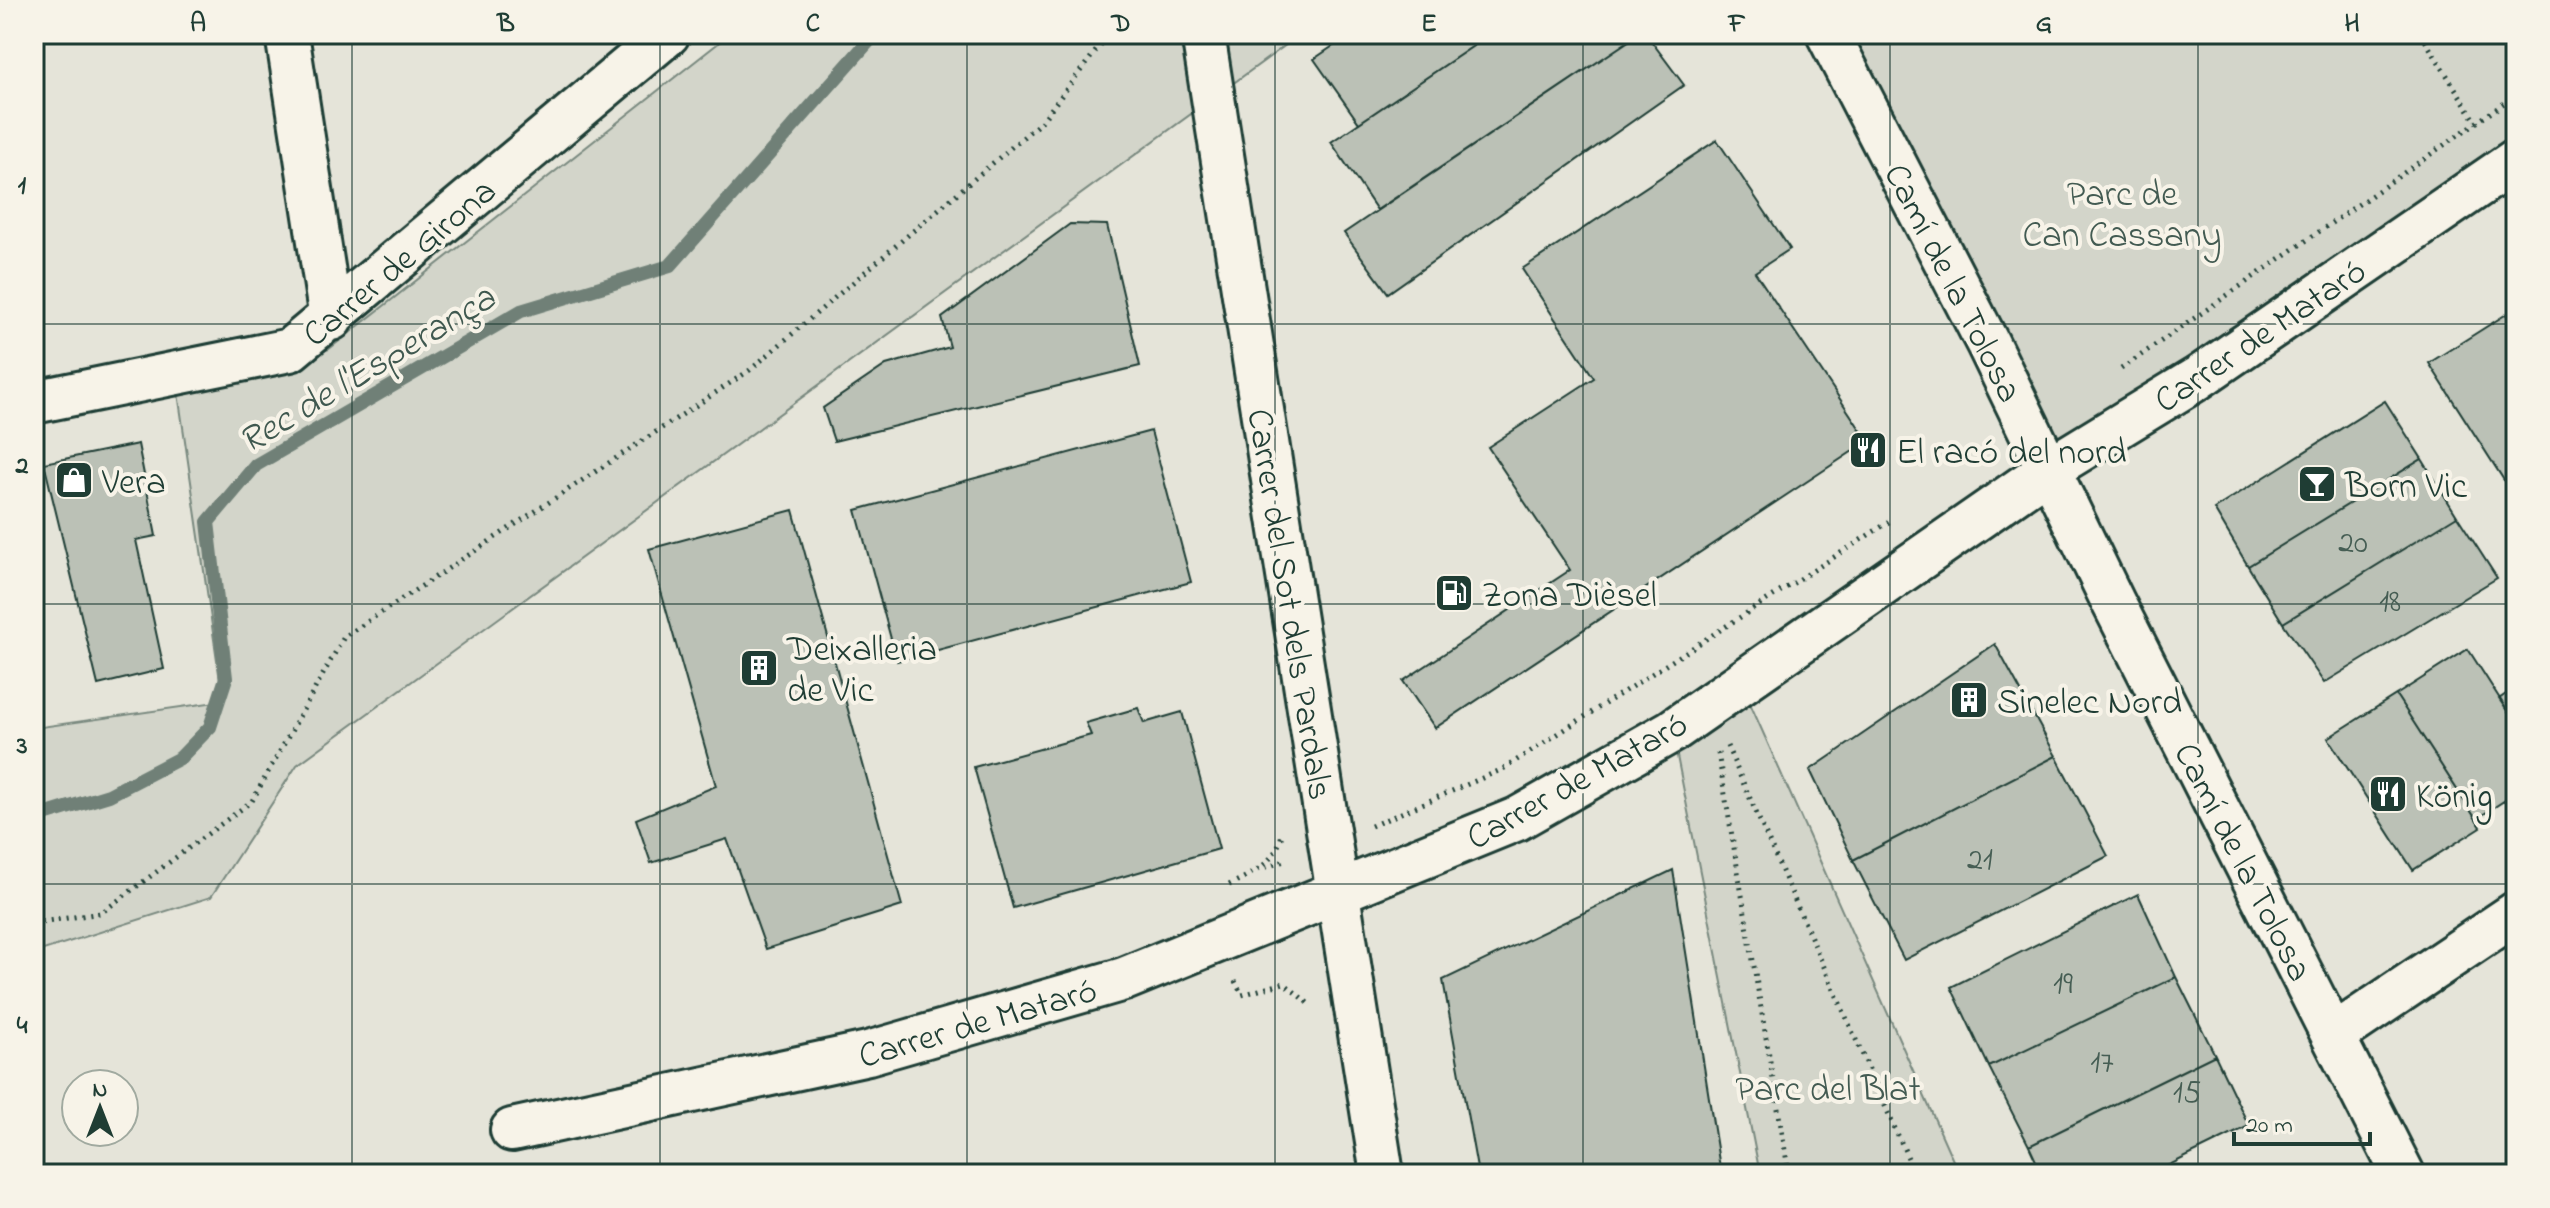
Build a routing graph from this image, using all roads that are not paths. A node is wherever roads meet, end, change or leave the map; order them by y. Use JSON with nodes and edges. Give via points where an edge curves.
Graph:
{"nodes":[{"id":1,"x":287,"y":34,"type":"edge"},
{"id":2,"x":668,"y":34,"type":"edge"},
{"id":3,"x":1203,"y":34,"type":"edge"},
{"id":4,"x":1828,"y":34,"type":"edge"},
{"id":5,"x":2510,"y":164,"type":"edge"},
{"id":6,"x":331,"y":319,"type":"junction"},
{"id":7,"x":34,"y":402,"type":"edge"},
{"id":8,"x":2049,"y":469,"type":"junction"},
{"id":9,"x":1338,"y":895,"type":"junction"},
{"id":10,"x":2516,"y":913,"type":"edge"},
{"id":11,"x":2333,"y":1036,"type":"junction"},
{"id":12,"x":512,"y":1130,"type":"dead end"},
{"id":13,"x":1382,"y":1174,"type":"edge"},
{"id":14,"x":2403,"y":1174,"type":"edge"}],
"edges":[{"from":1,"to":6,"type":"street"},
{"from":2,"to":6,"type":"street","name":"Carrer de Girona"},
{"from":3,"to":9,"type":"street","name":"Carrer del Sot dels Pardals"},
{"from":4,"to":8,"type":"street","name":"Camí de la Tolosa"},
{"from":5,"to":8,"type":"street","name":"Carrer de Mataró","via":[[2198,378]]},
{"from":6,"to":7,"type":"street","name":"Carrer de Girona","via":[[290,350]]},
{"from":8,"to":9,"type":"street","name":"Carrer de Mataró","via":[[1672,731],[1517,819]]},
{"from":8,"to":11,"type":"street","name":"Camí de la Tolosa"},
{"from":9,"to":12,"type":"street","name":"Carrer de Mataró","via":[[1124,979],[868,1053]]},
{"from":9,"to":13,"type":"street","name":"Carrer del Sot dels Pardals"},
{"from":10,"to":11,"type":"street"},
{"from":11,"to":14,"type":"street","name":"Camí de la Tolosa"}]}
